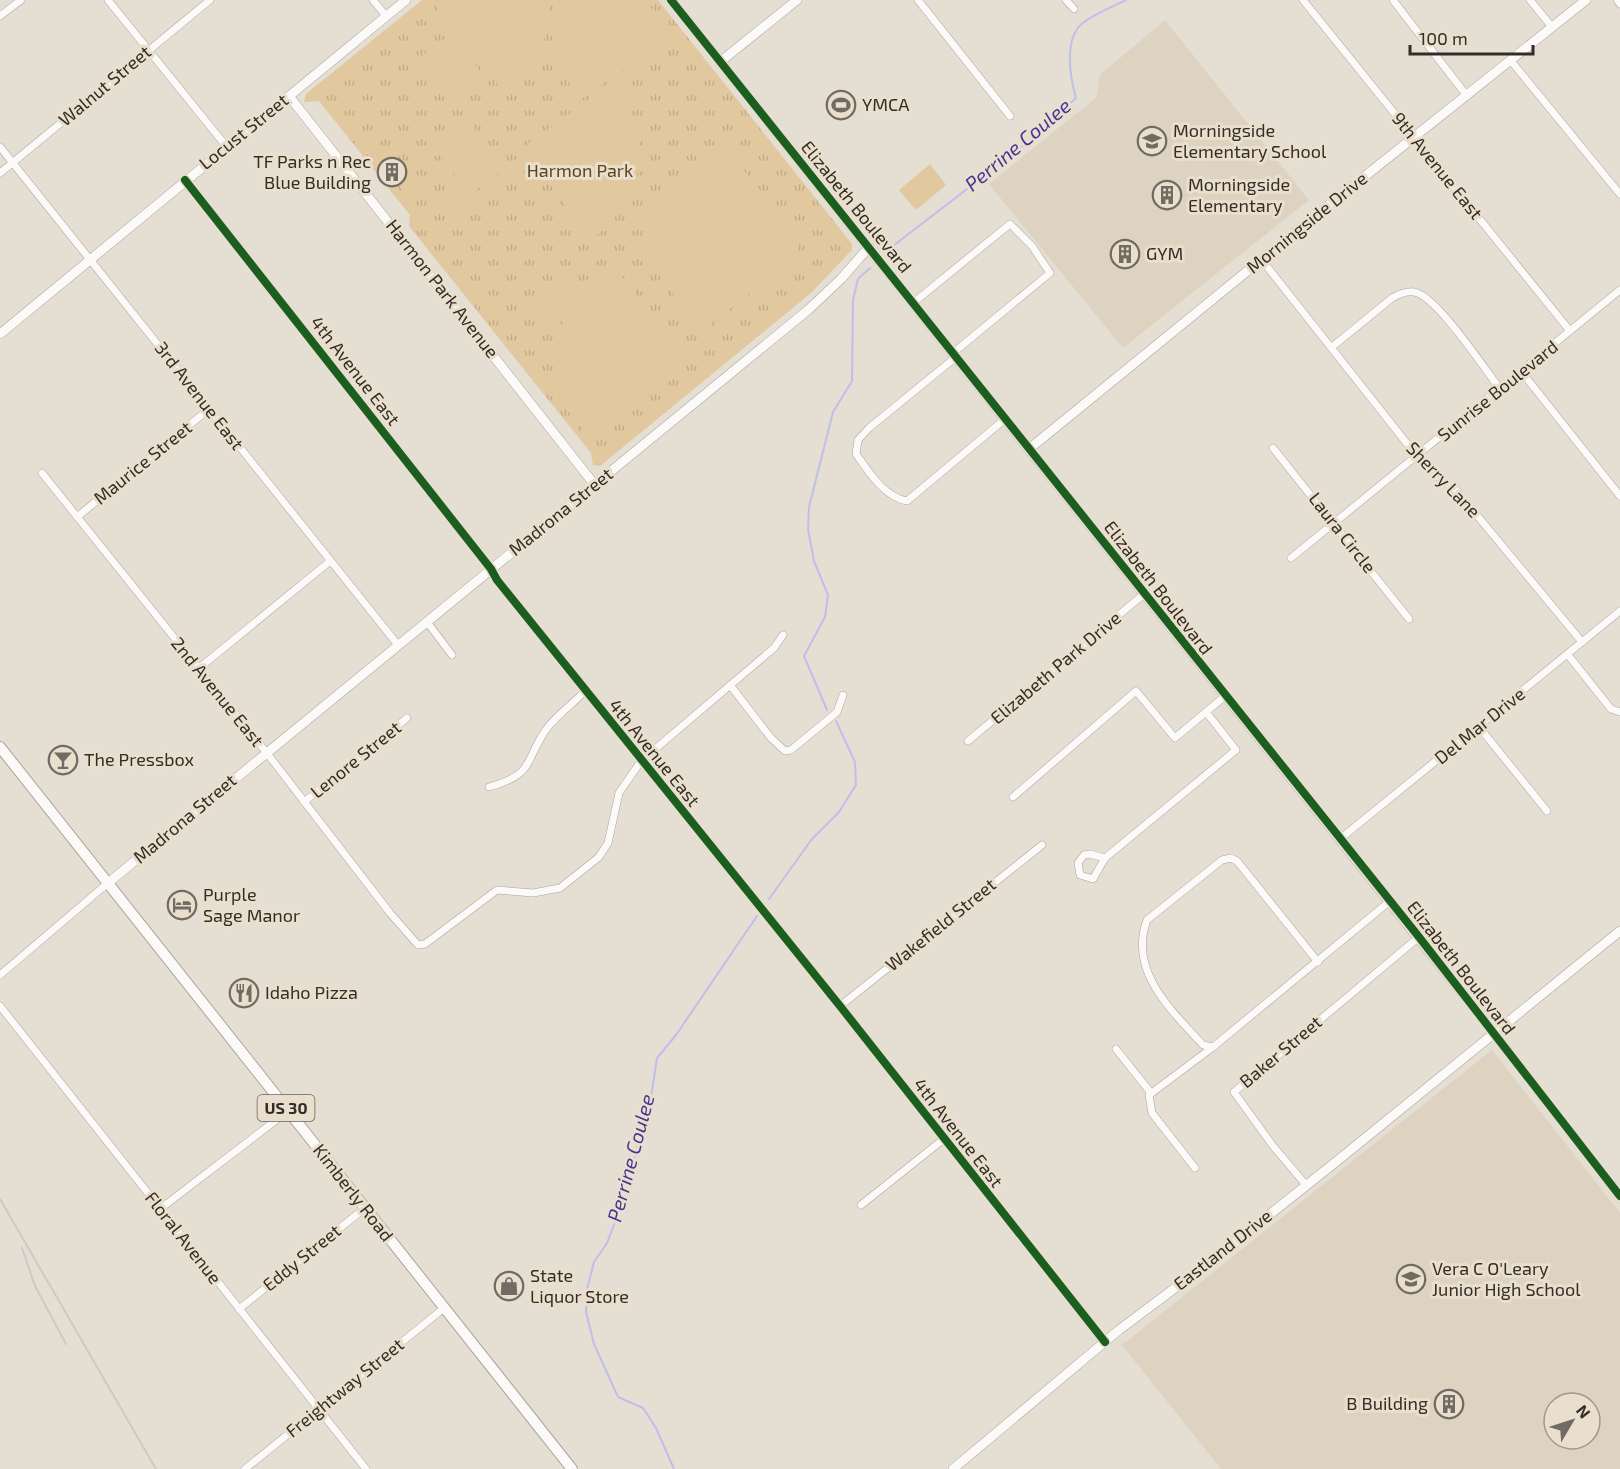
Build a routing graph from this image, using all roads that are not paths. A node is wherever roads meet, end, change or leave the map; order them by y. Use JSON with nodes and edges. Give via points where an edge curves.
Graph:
{"nodes":[{"id":1,"x":21,"y":0,"type":"edge"},
{"id":2,"x":108,"y":0,"type":"edge"},
{"id":3,"x":210,"y":0,"type":"edge"},
{"id":4,"x":373,"y":0,"type":"edge"},
{"id":5,"x":406,"y":0,"type":"edge"},
{"id":6,"x":670,"y":0,"type":"edge"},
{"id":7,"x":797,"y":0,"type":"edge"},
{"id":8,"x":918,"y":0,"type":"edge"},
{"id":9,"x":1066,"y":0,"type":"edge"},
{"id":10,"x":1303,"y":0,"type":"edge"},
{"id":11,"x":1393,"y":0,"type":"edge"},
{"id":12,"x":1530,"y":0,"type":"edge"},
{"id":13,"x":1586,"y":0,"type":"edge"},
{"id":14,"x":1617,"y":0,"type":"edge"},
{"id":15,"x":1620,"y":4,"type":"edge"},
{"id":16,"x":1074,"y":9,"type":"dead end"},
{"id":17,"x":0,"y":16,"type":"edge"},
{"id":18,"x":386,"y":16,"type":"junction"},
{"id":19,"x":1552,"y":27,"type":"junction"},
{"id":20,"x":148,"y":50,"type":"junction"},
{"id":21,"x":1512,"y":61,"type":"junction"},
{"id":22,"x":720,"y":62,"type":"junction"},
{"id":23,"x":288,"y":96,"type":"junction"},
{"id":24,"x":1467,"y":96,"type":"junction"},
{"id":25,"x":1010,"y":116,"type":"dead end"},
{"id":26,"x":1414,"y":137,"type":"junction"},
{"id":27,"x":226,"y":146,"type":"junction"},
{"id":28,"x":0,"y":147,"type":"edge"},
{"id":29,"x":12,"y":162,"type":"junction"},
{"id":30,"x":0,"y":173,"type":"edge"},
{"id":31,"x":185,"y":180,"type":"junction"},
{"id":32,"x":1620,"y":194,"type":"edge"},
{"id":33,"x":869,"y":247,"type":"junction"},
{"id":34,"x":89,"y":259,"type":"junction"},
{"id":35,"x":1261,"y":259,"type":"junction"},
{"id":36,"x":1620,"y":290,"type":"edge"},
{"id":37,"x":913,"y":303,"type":"junction"},
{"id":38,"x":1570,"y":332,"type":"junction"},
{"id":39,"x":0,"y":334,"type":"edge"},
{"id":40,"x":1332,"y":347,"type":"junction"},
{"id":41,"x":954,"y":355,"type":"junction"},
{"id":42,"x":1521,"y":371,"type":"junction"},
{"id":43,"x":1500,"y":388,"type":"junction"},
{"id":44,"x":209,"y":409,"type":"junction"},
{"id":45,"x":1005,"y":419,"type":"junction"},
{"id":46,"x":1274,"y":447,"type":"dead end"},
{"id":47,"x":1029,"y":449,"type":"junction"},
{"id":48,"x":1416,"y":455,"type":"junction"},
{"id":49,"x":42,"y":473,"type":"dead end"},
{"id":50,"x":594,"y":484,"type":"junction"},
{"id":51,"x":1620,"y":496,"type":"edge"},
{"id":52,"x":78,"y":517,"type":"junction"},
{"id":53,"x":1335,"y":524,"type":"junction"},
{"id":54,"x":1291,"y":558,"type":"dead end"},
{"id":55,"x":329,"y":562,"type":"junction"},
{"id":56,"x":491,"y":569,"type":"junction"},
{"id":57,"x":1144,"y":594,"type":"junction"},
{"id":58,"x":1620,"y":611,"type":"edge"},
{"id":59,"x":1409,"y":619,"type":"dead end"},
{"id":60,"x":427,"y":622,"type":"junction"},
{"id":61,"x":783,"y":635,"type":"dead end"},
{"id":62,"x":1582,"y":642,"type":"junction"},
{"id":63,"x":398,"y":645,"type":"junction"},
{"id":64,"x":452,"y":655,"type":"dead end"},
{"id":65,"x":1568,"y":655,"type":"junction"},
{"id":66,"x":198,"y":669,"type":"junction"},
{"id":67,"x":730,"y":685,"type":"junction"},
{"id":68,"x":585,"y":691,"type":"junction"},
{"id":69,"x":843,"y":695,"type":"dead end"},
{"id":70,"x":1225,"y":696,"type":"junction"},
{"id":71,"x":1206,"y":712,"type":"junction"},
{"id":72,"x":1620,"y":712,"type":"edge"},
{"id":73,"x":407,"y":718,"type":"dead end"},
{"id":74,"x":1479,"y":727,"type":"junction"},
{"id":75,"x":968,"y":741,"type":"dead end"},
{"id":76,"x":0,"y":747,"type":"edge"},
{"id":77,"x":266,"y":752,"type":"junction"},
{"id":78,"x":641,"y":761,"type":"junction"},
{"id":79,"x":489,"y":787,"type":"dead end"},
{"id":80,"x":1013,"y":797,"type":"dead end"},
{"id":81,"x":304,"y":802,"type":"junction"},
{"id":82,"x":1547,"y":811,"type":"dead end"},
{"id":83,"x":1340,"y":839,"type":"junction"},
{"id":84,"x":1042,"y":845,"type":"dead end"},
{"id":85,"x":1106,"y":858,"type":"dead end"},
{"id":86,"x":108,"y":883,"type":"junction"},
{"id":87,"x":1390,"y":901,"type":"junction"},
{"id":88,"x":1620,"y":930,"type":"edge"},
{"id":89,"x":1419,"y":937,"type":"junction"},
{"id":90,"x":1318,"y":962,"type":"junction"},
{"id":91,"x":0,"y":975,"type":"edge"},
{"id":92,"x":0,"y":1006,"type":"edge"},
{"id":93,"x":840,"y":1006,"type":"junction"},
{"id":94,"x":1493,"y":1032,"type":"junction"},
{"id":95,"x":1213,"y":1047,"type":"junction"},
{"id":96,"x":1116,"y":1049,"type":"dead end"},
{"id":97,"x":1151,"y":1094,"type":"junction"},
{"id":98,"x":288,"y":1111,"type":"junction"},
{"id":99,"x":945,"y":1138,"type":"junction"},
{"id":100,"x":1195,"y":1168,"type":"dead end"},
{"id":101,"x":1306,"y":1185,"type":"junction"},
{"id":102,"x":1620,"y":1196,"type":"edge"},
{"id":103,"x":861,"y":1205,"type":"dead end"},
{"id":104,"x":365,"y":1208,"type":"junction"},
{"id":105,"x":160,"y":1209,"type":"junction"},
{"id":106,"x":444,"y":1308,"type":"junction"},
{"id":107,"x":239,"y":1309,"type":"junction"},
{"id":108,"x":1105,"y":1341,"type":"junction"},
{"id":109,"x":319,"y":1410,"type":"junction"},
{"id":110,"x":245,"y":1469,"type":"edge"},
{"id":111,"x":366,"y":1469,"type":"edge"},
{"id":112,"x":572,"y":1469,"type":"edge"},
{"id":113,"x":953,"y":1469,"type":"edge"}],
"edges":[{"from":1,"to":17,"type":"street"},
{"from":2,"to":20,"type":"street"},
{"from":3,"to":20,"type":"street","name":"Walnut Street"},
{"from":4,"to":18,"type":"street"},
{"from":5,"to":18,"type":"street","name":"Locust Street"},
{"from":6,"to":22,"type":"street","name":"Elizabeth Boulevard"},
{"from":7,"to":22,"type":"street"},
{"from":8,"to":25,"type":"street"},
{"from":9,"to":16,"type":"street"},
{"from":10,"to":26,"type":"street","name":"9th Avenue East"},
{"from":11,"to":24,"type":"street"},
{"from":12,"to":19,"type":"street"},
{"from":13,"to":19,"type":"street","name":"Morningside Drive"},
{"from":14,"to":15,"type":"street"},
{"from":18,"to":23,"type":"street","name":"Locust Street"},
{"from":19,"to":21,"type":"street","name":"Morningside Drive"},
{"from":20,"to":27,"type":"street"},
{"from":20,"to":29,"type":"street","name":"Walnut Street"},
{"from":21,"to":24,"type":"street","name":"Morningside Drive"},
{"from":21,"to":32,"type":"street"},
{"from":22,"to":33,"type":"street","name":"Elizabeth Boulevard"},
{"from":23,"to":27,"type":"street","name":"Locust Street"},
{"from":23,"to":50,"type":"street","name":"Harmon Park Avenue"},
{"from":24,"to":26,"type":"street","name":"Morningside Drive"},
{"from":26,"to":35,"type":"street","name":"Morningside Drive"},
{"from":26,"to":38,"type":"street","name":"9th Avenue East"},
{"from":27,"to":31,"type":"street","name":"Locust Street"},
{"from":28,"to":29,"type":"street","name":"3rd Avenue East"},
{"from":29,"to":30,"type":"street","name":"Walnut Street"},
{"from":29,"to":34,"type":"street","name":"3rd Avenue East"},
{"from":31,"to":34,"type":"street","name":"Locust Street"},
{"from":31,"to":56,"type":"street","name":"4th Avenue East"},
{"from":33,"to":37,"type":"street","name":"Elizabeth Boulevard"},
{"from":33,"to":50,"type":"street","name":"Madrona Street","via":[[808,310]]},
{"from":34,"to":39,"type":"street","name":"Locust Street"},
{"from":34,"to":44,"type":"street","name":"3rd Avenue East"},
{"from":35,"to":40,"type":"street","name":"Sherry Lane"},
{"from":35,"to":47,"type":"street","name":"Morningside Drive"},
{"from":36,"to":38,"type":"street","name":"Sunrise Boulevard"},
{"from":37,"to":41,"type":"street","name":"Elizabeth Boulevard"},
{"from":37,"to":41,"type":"street","via":[[1010,224],[1032,246],[1050,273]]},
{"from":38,"to":42,"type":"street","name":"Sunrise Boulevard"},
{"from":40,"to":43,"type":"street","via":[[1392,298],[1413,292],[1432,301]]},
{"from":40,"to":48,"type":"street","name":"Sherry Lane"},
{"from":41,"to":45,"type":"street","name":"Elizabeth Boulevard"},
{"from":41,"to":45,"type":"street","via":[[858,440],[856,454],[868,471],[894,498],[906,501]]},
{"from":42,"to":43,"type":"street","name":"Sunrise Boulevard"},
{"from":42,"to":51,"type":"street"},
{"from":43,"to":48,"type":"street","name":"Sunrise Boulevard"},
{"from":44,"to":52,"type":"street","name":"Maurice Street"},
{"from":44,"to":55,"type":"street","name":"3rd Avenue East"},
{"from":45,"to":47,"type":"street","name":"Elizabeth Boulevard"},
{"from":46,"to":53,"type":"street","name":"Laura Circle"},
{"from":47,"to":57,"type":"street","name":"Elizabeth Boulevard"},
{"from":48,"to":53,"type":"street","name":"Sunrise Boulevard"},
{"from":48,"to":62,"type":"street","name":"Sherry Lane","via":[[1456,490]]},
{"from":49,"to":52,"type":"street","name":"2nd Avenue East"},
{"from":50,"to":56,"type":"street","name":"Madrona Street"},
{"from":52,"to":66,"type":"street","name":"2nd Avenue East"},
{"from":53,"to":54,"type":"street","name":"Sunrise Boulevard"},
{"from":53,"to":59,"type":"street","name":"Laura Circle"},
{"from":55,"to":63,"type":"street","name":"3rd Avenue East"},
{"from":55,"to":66,"type":"street"},
{"from":56,"to":60,"type":"street","name":"Madrona Street"},
{"from":56,"to":68,"type":"street","name":"4th Avenue East"},
{"from":57,"to":70,"type":"street","name":"Elizabeth Boulevard"},
{"from":57,"to":75,"type":"street","name":"Elizabeth Park Drive"},
{"from":58,"to":62,"type":"street","name":"Del Mar Drive"},
{"from":60,"to":63,"type":"street","name":"Madrona Street"},
{"from":60,"to":64,"type":"street"},
{"from":61,"to":67,"type":"street","via":[[774,648]]},
{"from":62,"to":65,"type":"street","name":"Del Mar Drive"},
{"from":63,"to":77,"type":"street","name":"Madrona Street"},
{"from":65,"to":72,"type":"street","via":[[1611,709]]},
{"from":65,"to":74,"type":"street","name":"Del Mar Drive"},
{"from":66,"to":77,"type":"street","name":"2nd Avenue East"},
{"from":67,"to":69,"type":"street","via":[[785,750],[791,750],[837,712]]},
{"from":67,"to":78,"type":"street"},
{"from":68,"to":78,"type":"street","name":"4th Avenue East"},
{"from":68,"to":79,"type":"street","via":[[546,729],[523,773]]},
{"from":70,"to":71,"type":"street"},
{"from":70,"to":83,"type":"street","name":"Elizabeth Boulevard"},
{"from":71,"to":80,"type":"street","via":[[1175,738],[1136,691]]},
{"from":71,"to":85,"type":"street","via":[[1236,750]]},
{"from":73,"to":81,"type":"street","name":"Lenore Street"},
{"from":74,"to":82,"type":"street"},
{"from":74,"to":83,"type":"street","name":"Del Mar Drive"},
{"from":76,"to":86,"type":"main road","name":"Kimberly Road","number":"US 30"},
{"from":77,"to":81,"type":"street","name":"2nd Avenue East"},
{"from":77,"to":86,"type":"street","name":"Madrona Street"},
{"from":78,"to":81,"type":"street","name":"2nd Avenue East","via":[[619,793],[608,843],[599,857],[560,888],[533,893],[497,890],[425,944],[418,945]]},
{"from":78,"to":93,"type":"street","name":"4th Avenue East"},
{"from":83,"to":87,"type":"street","name":"Elizabeth Boulevard"},
{"from":84,"to":93,"type":"street","name":"Wakefield Street"},
{"from":86,"to":91,"type":"street"},
{"from":86,"to":98,"type":"main road","name":"Kimberly Road","number":"US 30"},
{"from":87,"to":89,"type":"street","name":"Elizabeth Boulevard"},
{"from":87,"to":90,"type":"street"},
{"from":88,"to":94,"type":"street","name":"Eastland Drive"},
{"from":89,"to":94,"type":"street","name":"Elizabeth Boulevard"},
{"from":89,"to":101,"type":"street","name":"Baker Street","via":[[1234,1092]]},
{"from":90,"to":95,"type":"street"},
{"from":90,"to":95,"type":"street","via":[[1231,858],[1222,860],[1163,907],[1147,920],[1143,931],[1147,977],[1203,1045]]},
{"from":92,"to":105,"type":"street","name":"Floral Avenue"},
{"from":93,"to":99,"type":"street","name":"4th Avenue East"},
{"from":94,"to":101,"type":"street","name":"Eastland Drive"},
{"from":94,"to":102,"type":"street","name":"Elizabeth Boulevard"},
{"from":95,"to":97,"type":"street"},
{"from":96,"to":97,"type":"street"},
{"from":97,"to":100,"type":"street","via":[[1152,1113]]},
{"from":98,"to":104,"type":"main road","name":"Kimberly Road","number":"US 30"},
{"from":98,"to":105,"type":"street"},
{"from":99,"to":103,"type":"street"},
{"from":99,"to":108,"type":"street","name":"4th Avenue East"},
{"from":101,"to":108,"type":"street","name":"Eastland Drive"},
{"from":104,"to":106,"type":"main road","name":"Kimberly Road","number":"US 30"},
{"from":104,"to":107,"type":"street","name":"Eddy Street"},
{"from":105,"to":107,"type":"street","name":"Floral Avenue"},
{"from":106,"to":109,"type":"street","name":"Freightway Street"},
{"from":106,"to":112,"type":"main road","name":"Kimberly Road","number":"US 30"},
{"from":107,"to":109,"type":"street","name":"Floral Avenue"},
{"from":108,"to":113,"type":"street","name":"Eastland Drive"},
{"from":109,"to":110,"type":"street","name":"Freightway Street"},
{"from":109,"to":111,"type":"street","name":"Floral Avenue"}]}
